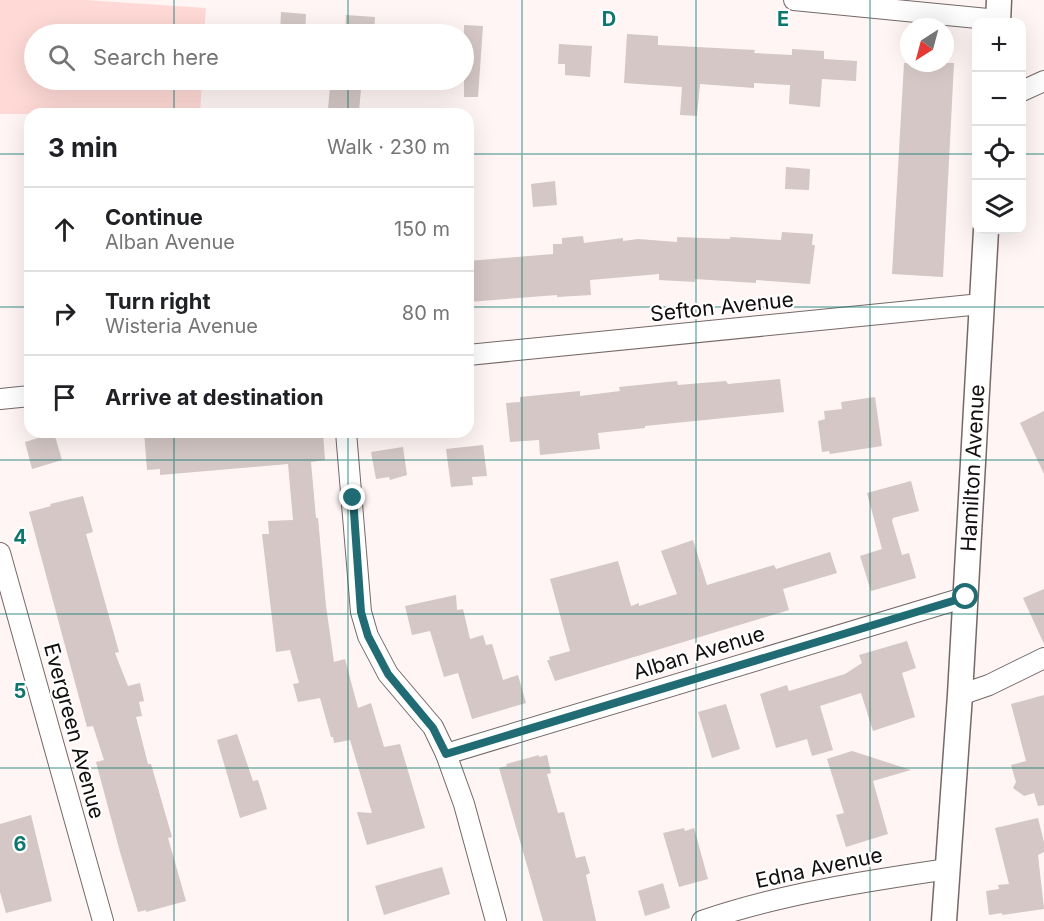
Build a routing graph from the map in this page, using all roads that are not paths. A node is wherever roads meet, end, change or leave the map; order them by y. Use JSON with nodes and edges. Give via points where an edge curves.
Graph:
{"nodes":[{"id":1,"x":794,"y":0,"type":"edge"},
{"id":2,"x":998,"y":14,"type":"edge"},
{"id":3,"x":1044,"y":81,"type":"edge"},
{"id":4,"x":1026,"y":89,"type":"edge"},
{"id":5,"x":986,"y":234,"type":"edge"},
{"id":6,"x":981,"y":304,"type":"junction"},
{"id":7,"x":474,"y":354,"type":"edge"},
{"id":8,"x":24,"y":397,"type":"edge"},
{"id":9,"x":0,"y":399,"type":"edge"},
{"id":10,"x":346,"y":438,"type":"edge"},
{"id":11,"x":0,"y":553,"type":"edge"},
{"id":12,"x":966,"y":597,"type":"junction"},
{"id":13,"x":1044,"y":658,"type":"edge"},
{"id":14,"x":960,"y":695,"type":"junction"},
{"id":15,"x":446,"y":754,"type":"junction"},
{"id":16,"x":948,"y":869,"type":"junction"},
{"id":17,"x":103,"y":921,"type":"edge"},
{"id":18,"x":496,"y":921,"type":"edge"},
{"id":19,"x":702,"y":921,"type":"edge"},
{"id":20,"x":944,"y":921,"type":"edge"}],
"edges":[{"from":1,"to":2,"type":"street"},
{"from":3,"to":4,"type":"street"},
{"from":5,"to":6,"type":"street","name":"Hamilton Avenue"},
{"from":6,"to":7,"type":"street","name":"Sefton Avenue"},
{"from":6,"to":12,"type":"street","name":"Hamilton Avenue"},
{"from":8,"to":9,"type":"street"},
{"from":10,"to":15,"type":"street","via":[[361,612],[368,636],[388,674],[433,728]]},
{"from":11,"to":17,"type":"street","name":"Evergreen Avenue"},
{"from":12,"to":14,"type":"street","name":"Hamilton Avenue"},
{"from":12,"to":15,"type":"street","name":"Alban Avenue"},
{"from":13,"to":14,"type":"street"},
{"from":14,"to":16,"type":"street","name":"Hamilton Avenue"},
{"from":15,"to":18,"type":"street"},
{"from":16,"to":19,"type":"street","name":"Edna Avenue","via":[[867,881],[730,911]]},
{"from":16,"to":20,"type":"street","name":"Hamilton Avenue"}]}
